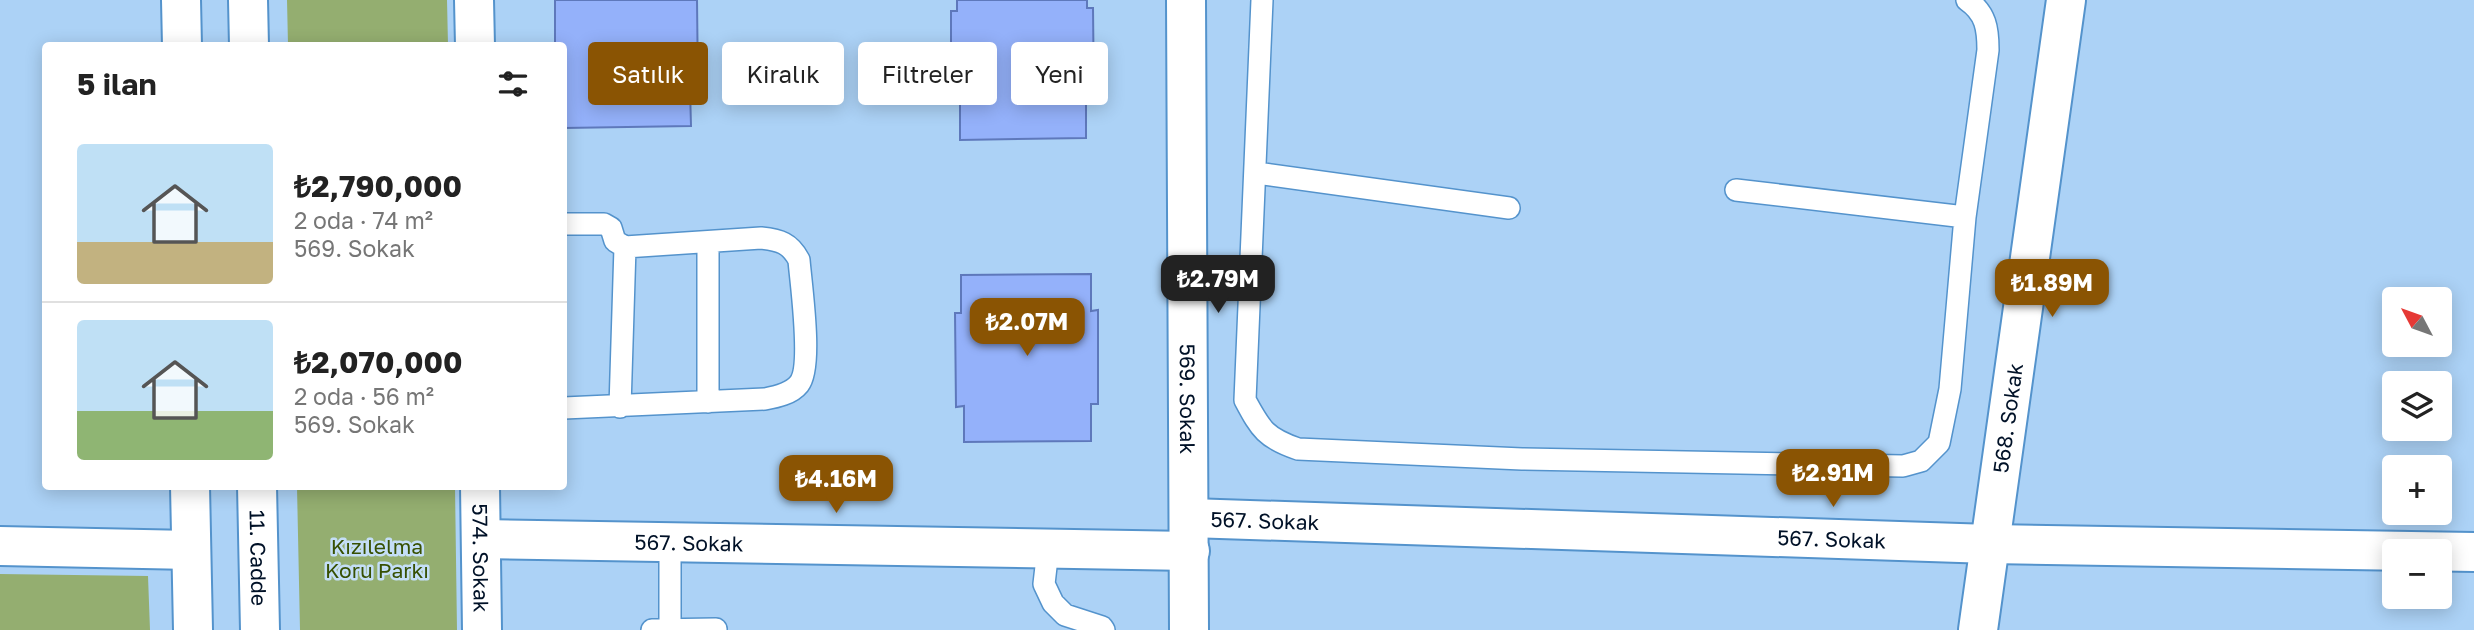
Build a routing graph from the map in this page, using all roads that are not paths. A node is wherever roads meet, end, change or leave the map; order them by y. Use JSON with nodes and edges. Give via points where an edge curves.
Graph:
{"nodes":[{"id":1,"x":181,"y":0,"type":"edge"},
{"id":2,"x":248,"y":0,"type":"edge"},
{"id":3,"x":474,"y":0,"type":"edge"},
{"id":4,"x":1186,"y":0,"type":"edge"},
{"id":5,"x":1262,"y":0,"type":"edge"},
{"id":6,"x":1967,"y":0,"type":"edge"},
{"id":7,"x":2066,"y":0,"type":"edge"},
{"id":8,"x":182,"y":42,"type":"edge"},
{"id":9,"x":248,"y":42,"type":"edge"},
{"id":10,"x":475,"y":42,"type":"edge"},
{"id":11,"x":1256,"y":173,"type":"junction"},
{"id":12,"x":1736,"y":190,"type":"dead end"},
{"id":13,"x":1509,"y":208,"type":"dead end"},
{"id":14,"x":1965,"y":217,"type":"junction"},
{"id":15,"x":567,"y":224,"type":"edge"},
{"id":16,"x":708,"y":242,"type":"junction"},
{"id":17,"x":625,"y":247,"type":"junction"},
{"id":18,"x":708,"y":402,"type":"junction"},
{"id":19,"x":620,"y":407,"type":"junction"},
{"id":20,"x":567,"y":408,"type":"edge"},
{"id":21,"x":190,"y":490,"type":"edge"},
{"id":22,"x":257,"y":490,"type":"edge"},
{"id":23,"x":481,"y":490,"type":"edge"},
{"id":24,"x":1190,"y":534,"type":"junction"},
{"id":25,"x":481,"y":539,"type":"junction"},
{"id":26,"x":670,"y":542,"type":"junction"},
{"id":27,"x":1990,"y":544,"type":"junction"},
{"id":28,"x":0,"y":546,"type":"edge"},
{"id":29,"x":1048,"y":549,"type":"junction"},
{"id":30,"x":191,"y":551,"type":"junction"},
{"id":31,"x":2474,"y":552,"type":"edge"},
{"id":32,"x":661,"y":629,"type":"edge"},
{"id":33,"x":716,"y":629,"type":"edge"},
{"id":34,"x":193,"y":630,"type":"edge"},
{"id":35,"x":260,"y":630,"type":"edge"},
{"id":36,"x":482,"y":630,"type":"edge"},
{"id":37,"x":1104,"y":630,"type":"edge"},
{"id":38,"x":1189,"y":630,"type":"edge"},
{"id":39,"x":1978,"y":630,"type":"edge"}],
"edges":[{"from":1,"to":8,"type":"street"},
{"from":2,"to":9,"type":"street"},
{"from":3,"to":10,"type":"street"},
{"from":4,"to":24,"type":"street","name":"569. Sokak"},
{"from":5,"to":11,"type":"lane"},
{"from":6,"to":14,"type":"lane","via":[[1977,7],[1987,26],[1988,50]]},
{"from":7,"to":27,"type":"street","name":"568. Sokak"},
{"from":11,"to":13,"type":"lane"},
{"from":11,"to":14,"type":"lane","via":[[1245,400],[1258,424],[1274,440],[1298,449],[1821,465],[1903,466],[1922,461],[1939,443],[1950,389]]},
{"from":12,"to":14,"type":"lane"},
{"from":15,"to":17,"type":"lane","via":[[604,224]]},
{"from":16,"to":17,"type":"lane"},
{"from":16,"to":18,"type":"lane"},
{"from":16,"to":18,"type":"lane","via":[[761,238],[780,240],[793,249],[799,260],[806,367],[799,384],[781,396]]},
{"from":17,"to":19,"type":"lane"},
{"from":18,"to":19,"type":"lane"},
{"from":19,"to":20,"type":"lane"},
{"from":21,"to":30,"type":"street"},
{"from":22,"to":35,"type":"street","name":"11. Cadde"},
{"from":23,"to":25,"type":"street","name":"574. Sokak"},
{"from":24,"to":27,"type":"street","name":"567. Sokak"},
{"from":24,"to":29,"type":"street","name":"567. Sokak"},
{"from":24,"to":38,"type":"street","name":"569. Sokak"},
{"from":25,"to":26,"type":"street","name":"567. Sokak"},
{"from":25,"to":36,"type":"street","name":"574. Sokak"},
{"from":26,"to":29,"type":"street","name":"567. Sokak"},
{"from":26,"to":32,"type":"lane"},
{"from":27,"to":31,"type":"street","name":"567. Sokak"},
{"from":27,"to":39,"type":"street","name":"568. Sokak"},
{"from":28,"to":30,"type":"street"},
{"from":29,"to":37,"type":"lane","via":[[1044,584],[1054,603],[1065,615]]},
{"from":30,"to":34,"type":"street"},
{"from":32,"to":33,"type":"lane"}]}
